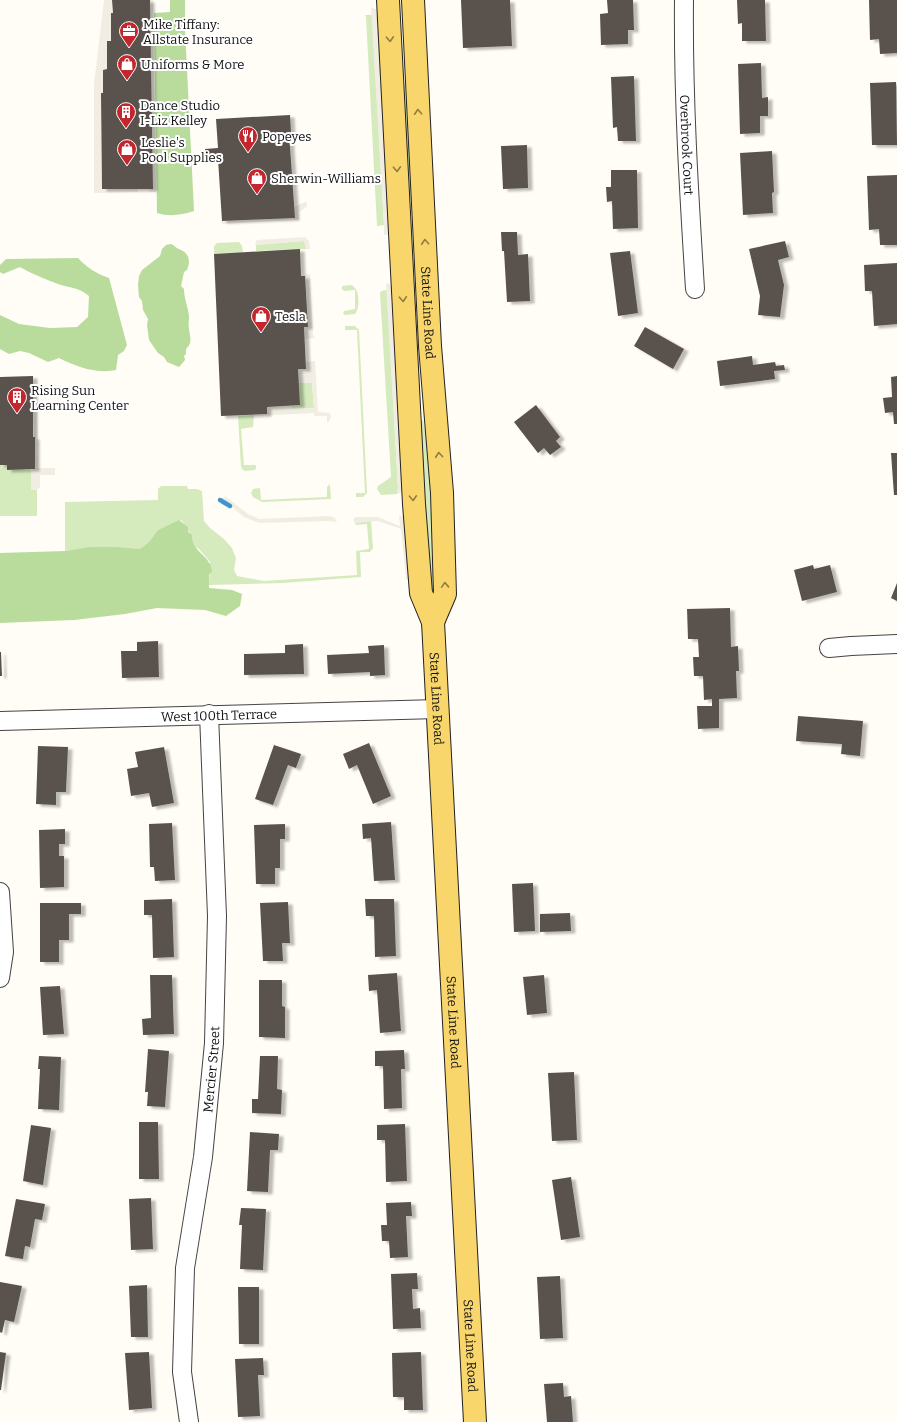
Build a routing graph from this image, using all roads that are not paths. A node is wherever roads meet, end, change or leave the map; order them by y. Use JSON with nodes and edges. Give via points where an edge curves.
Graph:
{"nodes":[{"id":1,"x":388,"y":0,"type":"edge"},
{"id":2,"x":413,"y":0,"type":"edge"},
{"id":3,"x":684,"y":0,"type":"edge"},
{"id":4,"x":695,"y":289,"type":"dead end"},
{"id":5,"x":433,"y":622,"type":"junction"},
{"id":6,"x":897,"y":644,"type":"edge"},
{"id":7,"x":829,"y":648,"type":"dead end"},
{"id":8,"x":438,"y":709,"type":"junction"},
{"id":9,"x":209,"y":714,"type":"junction"},
{"id":10,"x":0,"y":721,"type":"edge"},
{"id":11,"x":0,"y":892,"type":"edge"},
{"id":12,"x":2,"y":952,"type":"edge"},
{"id":13,"x":0,"y":978,"type":"edge"},
{"id":14,"x":189,"y":1422,"type":"edge"},
{"id":15,"x":475,"y":1422,"type":"edge"}],
"edges":[{"from":1,"to":5,"type":"main road","name":"State Line Road","one_way":true,"via":[[414,504],[421,593]]},
{"from":5,"to":2,"type":"main road","name":"State Line Road","one_way":true,"via":[[445,594],[442,493],[430,346]]},
{"from":3,"to":4,"type":"street","name":"Overbrook Court","via":[[685,123]]},
{"from":5,"to":8,"type":"main road","name":"State Line Road"},
{"from":6,"to":7,"type":"street"},
{"from":8,"to":9,"type":"street","name":"West 100th Terrace"},
{"from":8,"to":15,"type":"main road","name":"State Line Road"},
{"from":9,"to":10,"type":"street","name":"West 100th Terrace"},
{"from":9,"to":14,"type":"street","name":"Mercier Street","via":[[217,916],[214,1043],[203,1157],[185,1268],[182,1372]]},
{"from":11,"to":12,"type":"street"},
{"from":12,"to":13,"type":"street"}]}
